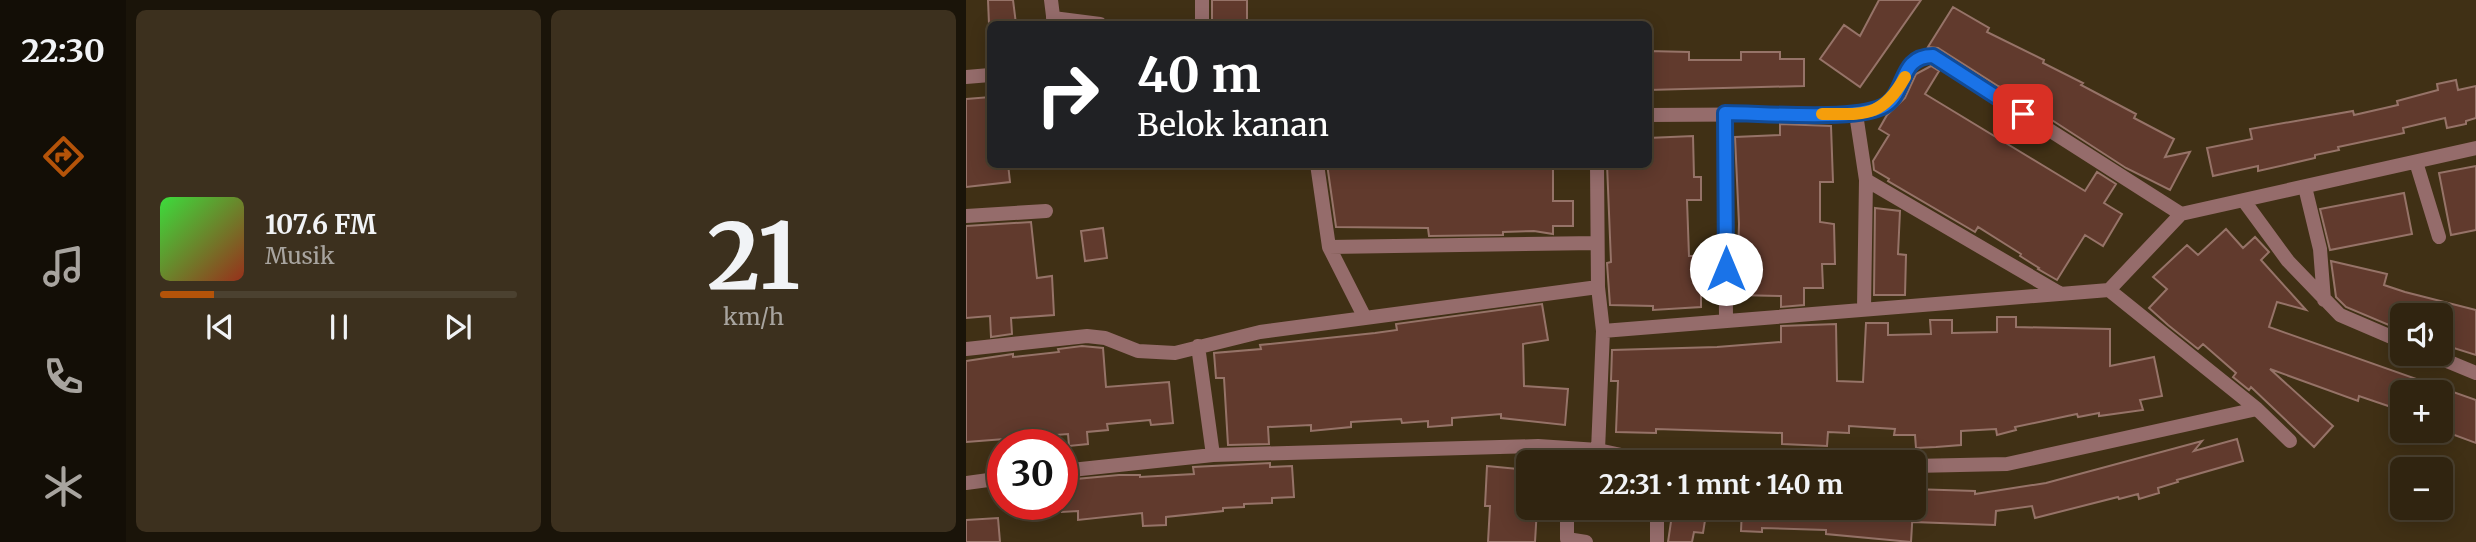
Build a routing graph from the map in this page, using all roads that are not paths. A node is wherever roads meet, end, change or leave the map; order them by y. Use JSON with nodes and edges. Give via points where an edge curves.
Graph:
{"nodes":[{"id":1,"x":1051,"y":0,"type":"edge"},
{"id":2,"x":1202,"y":0,"type":"edge"},
{"id":3,"x":1054,"y":21,"type":"edge"},
{"id":4,"x":1202,"y":21,"type":"edge"},
{"id":5,"x":987,"y":75,"type":"edge"},
{"id":6,"x":966,"y":77,"type":"edge"},
{"id":7,"x":1725,"y":113,"type":"junction"},
{"id":8,"x":1856,"y":114,"type":"junction"},
{"id":9,"x":1652,"y":115,"type":"edge"},
{"id":10,"x":2476,"y":148,"type":"edge"},
{"id":11,"x":2416,"y":162,"type":"junction"},
{"id":12,"x":1318,"y":168,"type":"edge"},
{"id":13,"x":1597,"y":168,"type":"edge"},
{"id":14,"x":1866,"y":180,"type":"junction"},
{"id":15,"x":2305,"y":187,"type":"junction"},
{"id":16,"x":2244,"y":201,"type":"junction"},
{"id":17,"x":1046,"y":211,"type":"dead end"},
{"id":18,"x":2181,"y":214,"type":"junction"},
{"id":19,"x":966,"y":216,"type":"edge"},
{"id":20,"x":2440,"y":237,"type":"dead end"},
{"id":21,"x":1597,"y":243,"type":"junction"},
{"id":22,"x":1329,"y":247,"type":"junction"},
{"id":23,"x":1598,"y":287,"type":"junction"},
{"id":24,"x":2109,"y":290,"type":"junction"},
{"id":25,"x":2062,"y":295,"type":"junction"},
{"id":26,"x":2324,"y":300,"type":"junction"},
{"id":27,"x":1864,"y":309,"type":"junction"},
{"id":28,"x":1366,"y":318,"type":"junction"},
{"id":29,"x":1726,"y":321,"type":"junction"},
{"id":30,"x":1603,"y":331,"type":"junction"},
{"id":31,"x":2390,"y":336,"type":"edge"},
{"id":32,"x":1198,"y":346,"type":"junction"},
{"id":33,"x":966,"y":349,"type":"edge"},
{"id":34,"x":2453,"y":364,"type":"edge"},
{"id":35,"x":2476,"y":373,"type":"edge"},
{"id":36,"x":2257,"y":409,"type":"junction"},
{"id":37,"x":2290,"y":441,"type":"dead end"},
{"id":38,"x":1551,"y":450,"type":"edge"},
{"id":39,"x":1598,"y":450,"type":"edge"},
{"id":40,"x":1213,"y":455,"type":"junction"},
{"id":41,"x":1926,"y":466,"type":"edge"},
{"id":42,"x":1078,"y":469,"type":"edge"},
{"id":43,"x":987,"y":480,"type":"edge"},
{"id":44,"x":966,"y":483,"type":"edge"},
{"id":45,"x":1567,"y":520,"type":"edge"},
{"id":46,"x":1657,"y":520,"type":"edge"},
{"id":47,"x":1587,"y":542,"type":"edge"},
{"id":48,"x":1657,"y":542,"type":"edge"}],
"edges":[{"from":1,"to":3,"type":"street"},
{"from":2,"to":4,"type":"street"},
{"from":5,"to":6,"type":"street"},
{"from":7,"to":8,"type":"street"},
{"from":7,"to":9,"type":"street"},
{"from":7,"to":29,"type":"street"},
{"from":8,"to":14,"type":"street"},
{"from":8,"to":18,"type":"street","via":[[1884,106],[1894,97],[1912,62],[1933,56]]},
{"from":10,"to":11,"type":"street"},
{"from":11,"to":15,"type":"street"},
{"from":11,"to":20,"type":"street"},
{"from":12,"to":22,"type":"street"},
{"from":13,"to":21,"type":"street"},
{"from":14,"to":25,"type":"street"},
{"from":14,"to":27,"type":"street"},
{"from":15,"to":16,"type":"street"},
{"from":15,"to":26,"type":"street","via":[[2320,249]]},
{"from":16,"to":18,"type":"street"},
{"from":16,"to":26,"type":"street"},
{"from":17,"to":19,"type":"street"},
{"from":18,"to":24,"type":"street"},
{"from":21,"to":22,"type":"street"},
{"from":21,"to":23,"type":"street"},
{"from":22,"to":28,"type":"street"},
{"from":23,"to":28,"type":"street"},
{"from":23,"to":30,"type":"street"},
{"from":24,"to":25,"type":"street"},
{"from":24,"to":36,"type":"street"},
{"from":25,"to":27,"type":"street"},
{"from":26,"to":31,"type":"street","via":[[2340,315]]},
{"from":27,"to":29,"type":"street"},
{"from":28,"to":32,"type":"street","via":[[1260,332]]},
{"from":29,"to":30,"type":"street"},
{"from":30,"to":39,"type":"street"},
{"from":32,"to":33,"type":"street","via":[[1158,354],[1087,336]]},
{"from":32,"to":40,"type":"street"},
{"from":34,"to":35,"type":"street"},
{"from":36,"to":37,"type":"street"},
{"from":36,"to":41,"type":"street","via":[[2007,464]]},
{"from":38,"to":40,"type":"street","via":[[1538,446]]},
{"from":40,"to":42,"type":"street"},
{"from":43,"to":44,"type":"street"},
{"from":45,"to":47,"type":"street","via":[[1567,539]]},
{"from":46,"to":48,"type":"street"}]}
